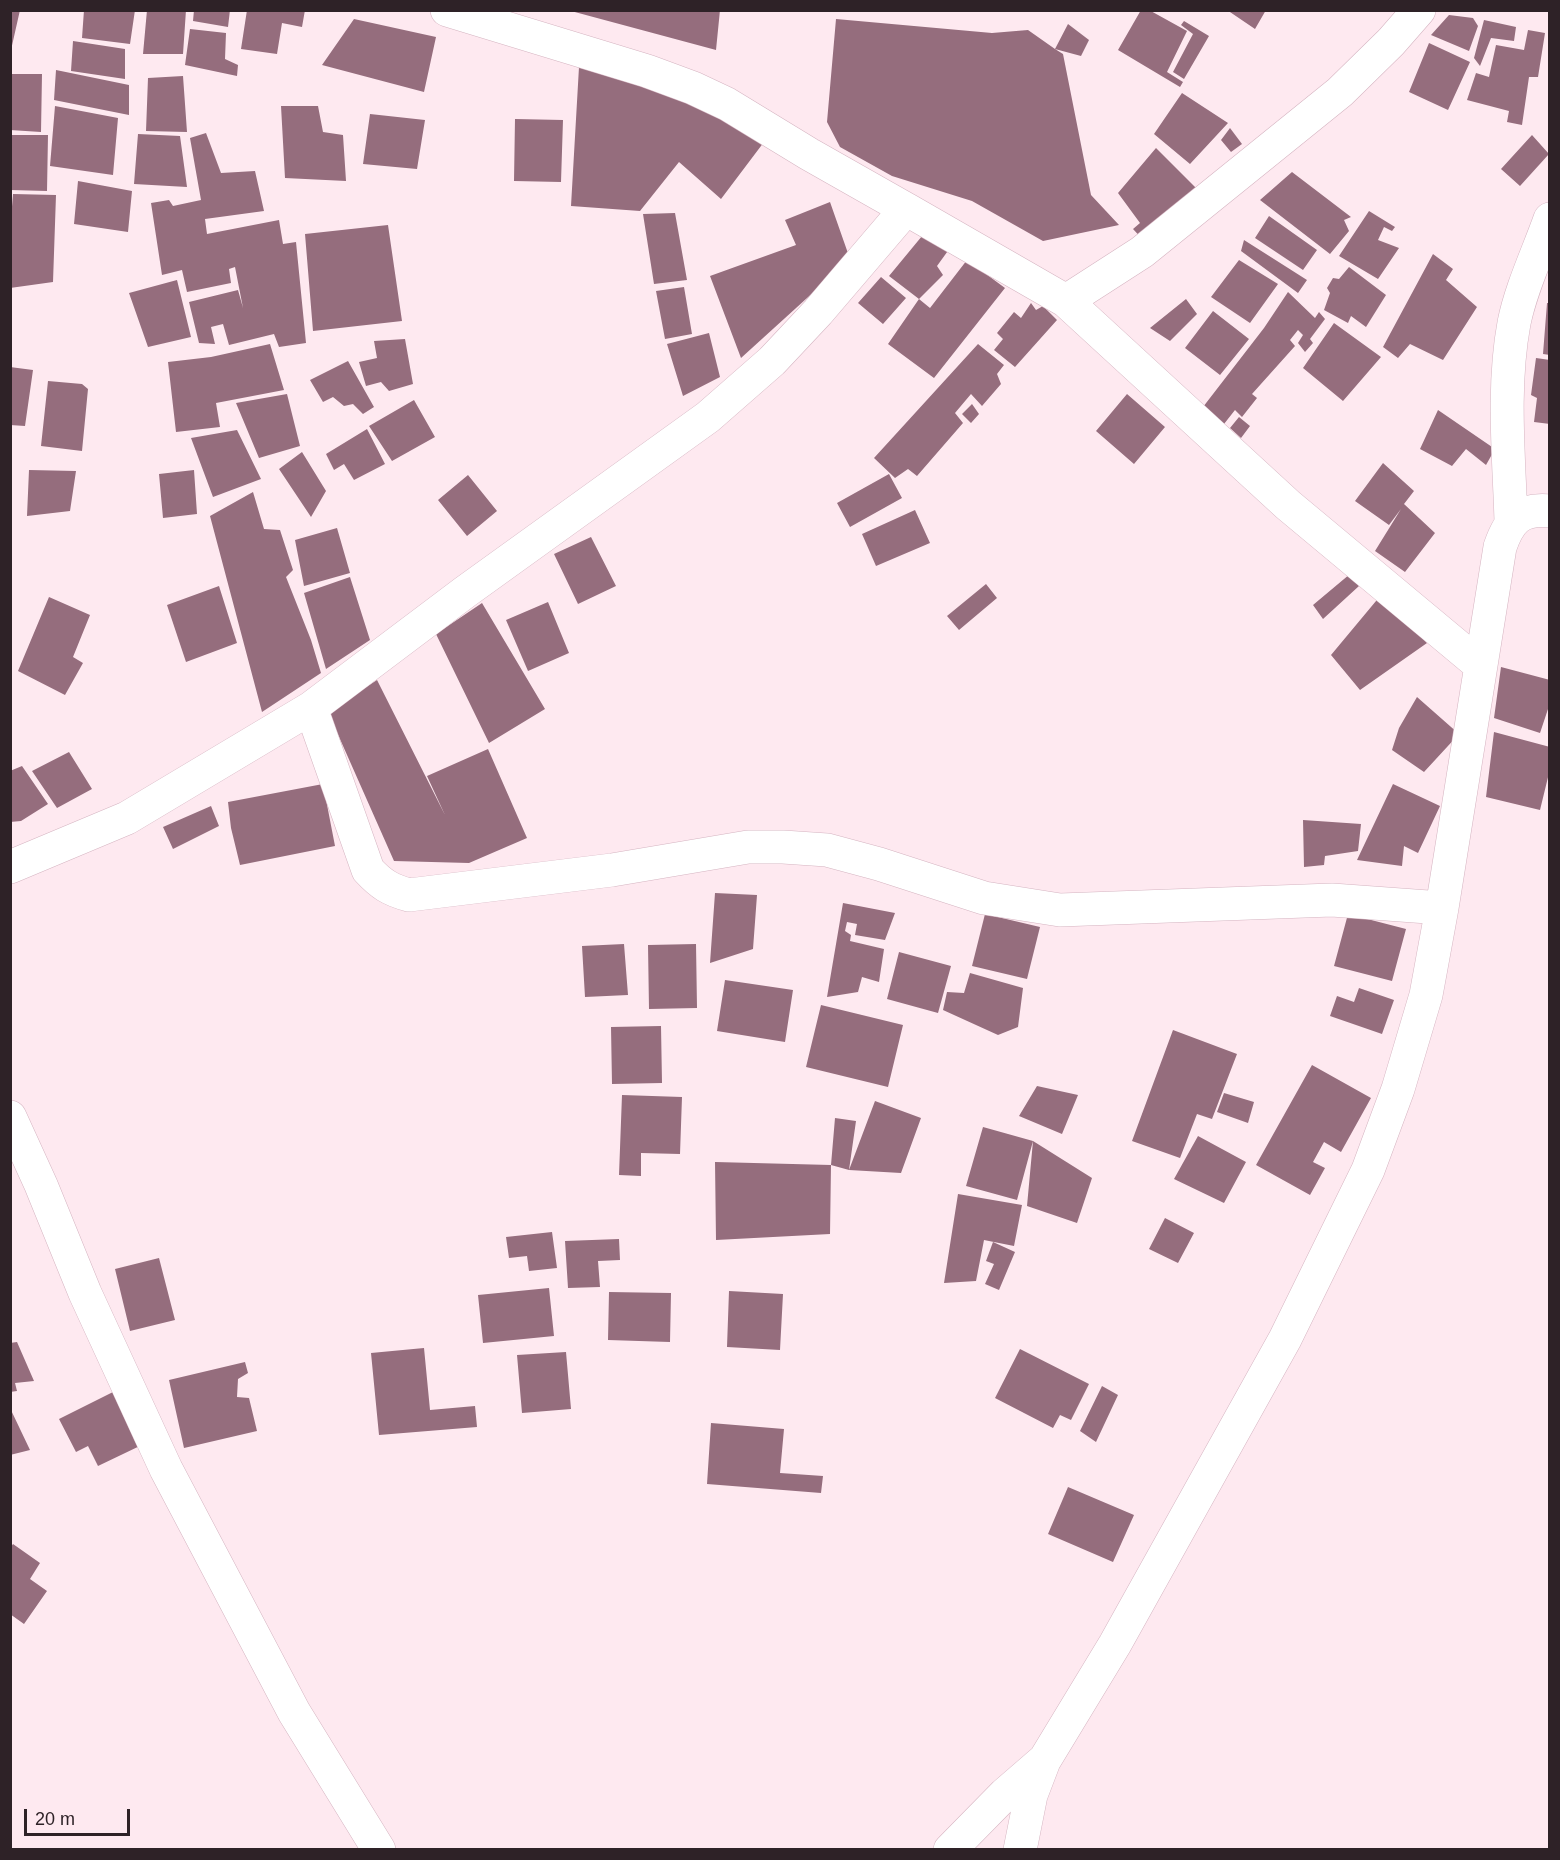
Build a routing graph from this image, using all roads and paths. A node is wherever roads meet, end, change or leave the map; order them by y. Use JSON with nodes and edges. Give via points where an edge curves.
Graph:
{"nodes":[{"id":1,"x":447,"y":10,"type":"edge"},
{"id":2,"x":1419,"y":10,"type":"edge"},
{"id":3,"x":906,"y":208,"type":"junction"},
{"id":4,"x":1550,"y":219,"type":"edge"},
{"id":5,"x":1066,"y":301,"type":"junction"},
{"id":6,"x":1550,"y":511,"type":"edge"},
{"id":7,"x":1511,"y":521,"type":"junction"},
{"id":8,"x":1480,"y":665,"type":"junction"},
{"id":9,"x":311,"y":708,"type":"junction"},
{"id":10,"x":10,"y":867,"type":"edge"},
{"id":11,"x":1442,"y":908,"type":"junction"},
{"id":12,"x":10,"y":1117,"type":"edge"},
{"id":13,"x":1044,"y":1761,"type":"junction"},
{"id":14,"x":379,"y":1850,"type":"edge"},
{"id":15,"x":950,"y":1850,"type":"edge"},
{"id":16,"x":1020,"y":1850,"type":"edge"}],
"edges":[{"from":1,"to":3,"type":"street","via":[[693,88]]},
{"from":2,"to":5,"type":"street","via":[[1340,92],[1142,252]]},
{"from":3,"to":5,"type":"street"},
{"from":3,"to":9,"type":"street","via":[[811,320],[772,361],[708,417]]},
{"from":4,"to":7,"type":"street","via":[[1522,296],[1510,353],[1507,400]]},
{"from":5,"to":8,"type":"street","via":[[1288,505]]},
{"from":6,"to":7,"type":"street","via":[[1522,513]]},
{"from":7,"to":8,"type":"street","via":[[1500,547]]},
{"from":8,"to":11,"type":"street"},
{"from":9,"to":10,"type":"street","via":[[127,818]]},
{"from":9,"to":11,"type":"street","via":[[368,870],[392,891],[409,895],[612,870],[748,847],[772,847],[827,850],[984,898],[1060,910],[1320,900]]},
{"from":11,"to":13,"type":"street","via":[[1426,995],[1368,1170],[1285,1339],[1115,1644]]},
{"from":12,"to":14,"type":"street","via":[[166,1469],[294,1712]]},
{"from":13,"to":15,"type":"street"},
{"from":13,"to":16,"type":"street","via":[[1031,1795]]}]}
